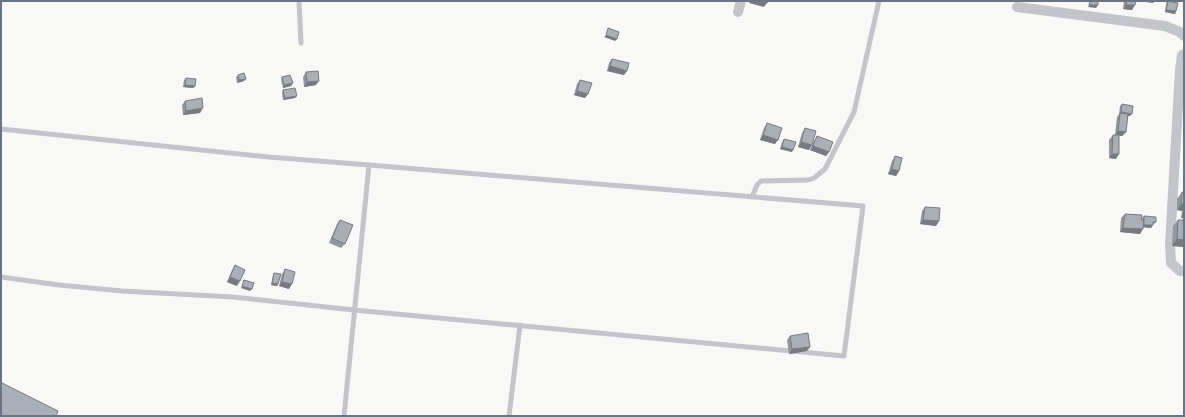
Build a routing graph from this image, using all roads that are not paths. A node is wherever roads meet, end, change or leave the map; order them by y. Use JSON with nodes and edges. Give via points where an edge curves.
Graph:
{"nodes":[{"id":1,"x":299,"y":1,"type":"edge"},
{"id":2,"x":741,"y":1,"type":"edge"},
{"id":3,"x":879,"y":1,"type":"edge"},
{"id":4,"x":1017,"y":7,"type":"dead end"},
{"id":5,"x":738,"y":12,"type":"dead end"},
{"id":6,"x":1184,"y":36,"type":"edge"},
{"id":7,"x":301,"y":43,"type":"dead end"},
{"id":8,"x":1184,"y":54,"type":"edge"},
{"id":9,"x":1,"y":129,"type":"edge"},
{"id":10,"x":369,"y":165,"type":"junction"},
{"id":11,"x":752,"y":197,"type":"junction"},
{"id":12,"x":1184,"y":271,"type":"edge"},
{"id":13,"x":1,"y":277,"type":"edge"},
{"id":14,"x":354,"y":310,"type":"junction"},
{"id":15,"x":520,"y":325,"type":"junction"},
{"id":16,"x":344,"y":416,"type":"edge"},
{"id":17,"x":509,"y":416,"type":"edge"}],
"edges":[{"from":1,"to":7,"type":"lane"},
{"from":2,"to":5,"type":"street"},
{"from":3,"to":11,"type":"lane","via":[[854,112],[825,169],[808,180],[761,181]]},
{"from":4,"to":6,"type":"street","via":[[1165,26]]},
{"from":8,"to":12,"type":"street","via":[[1180,70],[1170,244],[1171,263],[1180,271]]},
{"from":9,"to":10,"type":"lane"},
{"from":10,"to":11,"type":"lane"},
{"from":10,"to":14,"type":"lane"},
{"from":11,"to":15,"type":"lane","via":[[863,206],[844,356]]},
{"from":13,"to":14,"type":"lane","via":[[122,291],[233,297]]},
{"from":14,"to":15,"type":"lane"},
{"from":14,"to":16,"type":"lane"},
{"from":15,"to":17,"type":"lane"}]}
